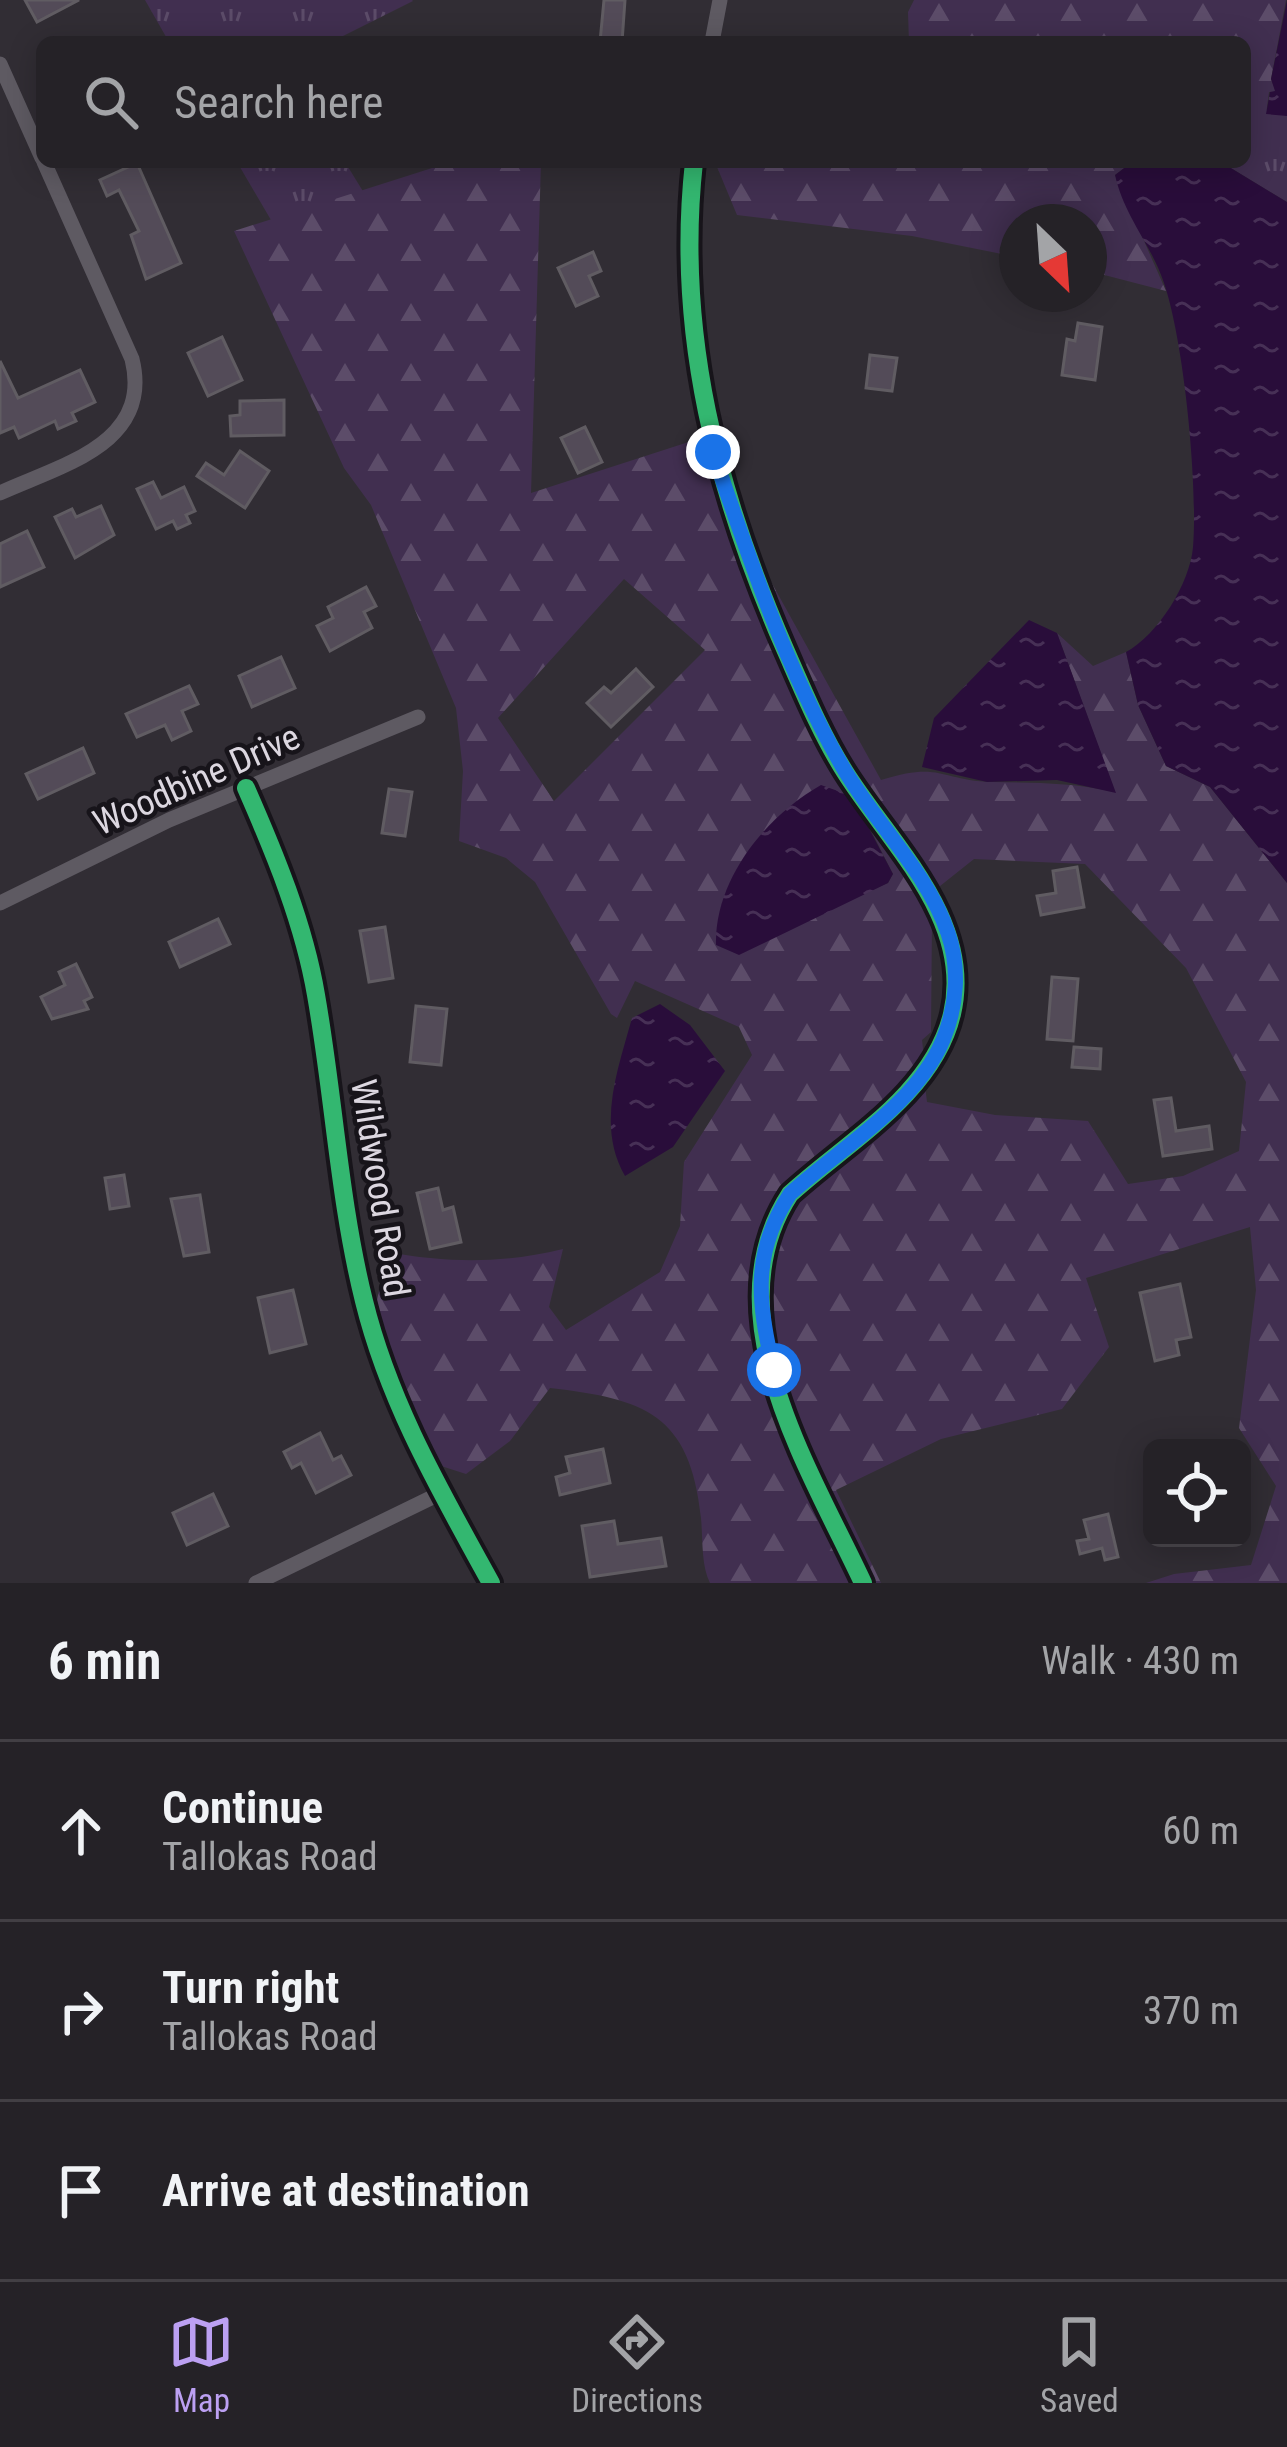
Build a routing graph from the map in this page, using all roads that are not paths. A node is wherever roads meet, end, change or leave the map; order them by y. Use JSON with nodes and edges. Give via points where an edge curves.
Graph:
{"nodes":[{"id":1,"x":720,"y":0,"type":"edge"},
{"id":2,"x":713,"y":36,"type":"edge"},
{"id":3,"x":0,"y":64,"type":"edge"},
{"id":4,"x":36,"y":144,"type":"edge"},
{"id":5,"x":47,"y":168,"type":"edge"},
{"id":6,"x":694,"y":168,"type":"edge"},
{"id":7,"x":0,"y":493,"type":"edge"},
{"id":8,"x":418,"y":717,"type":"dead end"},
{"id":9,"x":246,"y":788,"type":"junction"},
{"id":10,"x":0,"y":903,"type":"edge"},
{"id":11,"x":441,"y":1492,"type":"junction"},
{"id":12,"x":256,"y":1583,"type":"edge"},
{"id":13,"x":491,"y":1583,"type":"edge"},
{"id":14,"x":863,"y":1583,"type":"edge"}],
"edges":[{"from":1,"to":2,"type":"street"},
{"from":3,"to":4,"type":"street"},
{"from":5,"to":7,"type":"street","via":[[132,359],[136,394],[125,423],[102,447]]},
{"from":6,"to":14,"type":"street","via":[[691,322],[717,465],[826,737],[934,903],[956,963],[951,1017],[929,1067],[790,1194],[760,1260],[766,1341],[789,1423]]},
{"from":8,"to":9,"type":"street","name":"Woodbine Drive"},
{"from":9,"to":10,"type":"street","name":"Woodbine Drive"},
{"from":9,"to":11,"type":"street","name":"Wildwood Road","via":[[316,990],[364,1304]]},
{"from":11,"to":12,"type":"street"},
{"from":11,"to":13,"type":"street","name":"Wildwood Road"}]}
